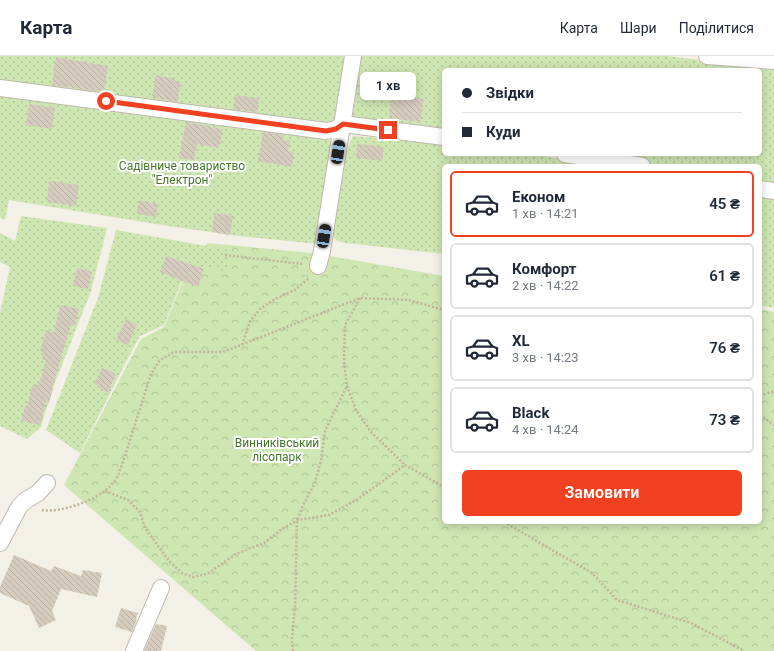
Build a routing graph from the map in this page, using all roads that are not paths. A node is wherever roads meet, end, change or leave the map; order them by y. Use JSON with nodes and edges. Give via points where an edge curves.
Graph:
{"nodes":[{"id":1,"x":353,"y":56,"type":"edge"},
{"id":2,"x":707,"y":56,"type":"edge"},
{"id":3,"x":774,"y":61,"type":"edge"},
{"id":4,"x":0,"y":88,"type":"edge"},
{"id":5,"x":343,"y":124,"type":"junction"},
{"id":6,"x":442,"y":137,"type":"edge"},
{"id":7,"x":577,"y":156,"type":"edge"},
{"id":8,"x":629,"y":164,"type":"edge"},
{"id":9,"x":762,"y":189,"type":"edge"},
{"id":10,"x":774,"y":192,"type":"edge"},
{"id":11,"x":318,"y":266,"type":"road end"},
{"id":12,"x":47,"y":483,"type":"dead end"},
{"id":13,"x":0,"y":543,"type":"edge"},
{"id":14,"x":161,"y":588,"type":"dead end"},
{"id":15,"x":134,"y":651,"type":"edge"}],
"edges":[{"from":1,"to":5,"type":"street"},
{"from":2,"to":3,"type":"street"},
{"from":4,"to":5,"type":"street","via":[[326,131]]},
{"from":5,"to":6,"type":"street"},
{"from":5,"to":11,"type":"street"},
{"from":7,"to":8,"type":"street"},
{"from":9,"to":10,"type":"street"},
{"from":12,"to":13,"type":"street","via":[[19,507]]},
{"from":14,"to":15,"type":"street"}]}
